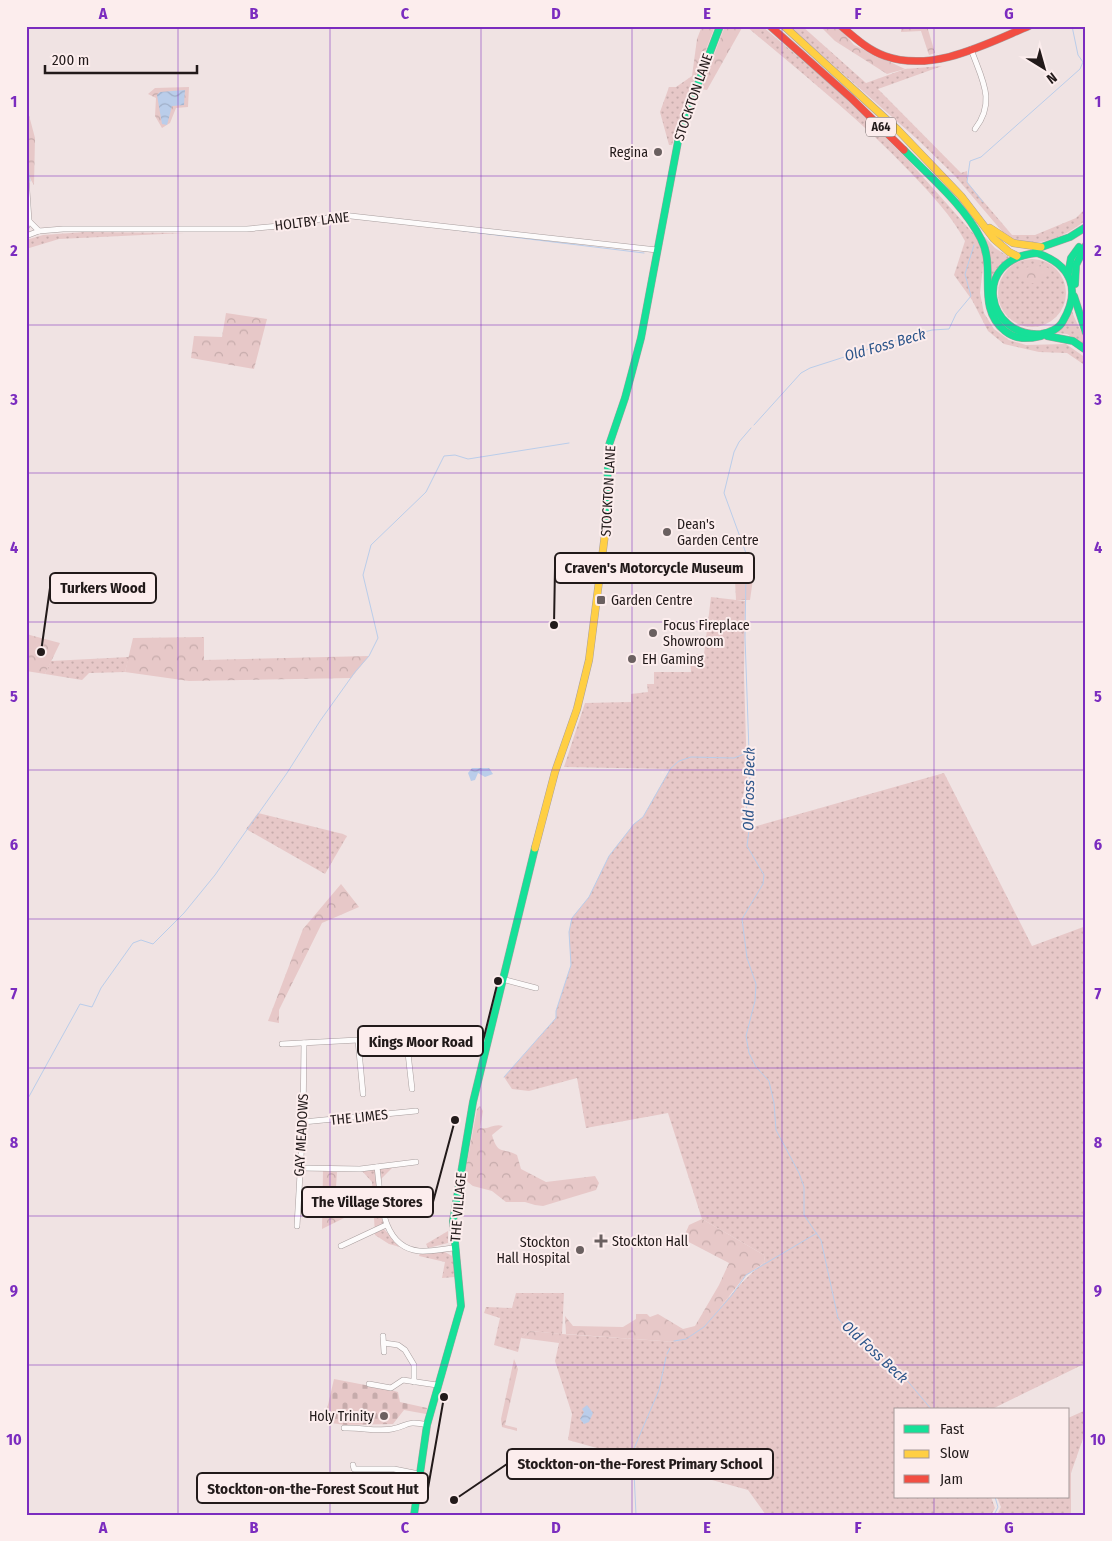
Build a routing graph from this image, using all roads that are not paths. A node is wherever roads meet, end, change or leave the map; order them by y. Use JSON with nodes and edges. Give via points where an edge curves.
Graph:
{"nodes":[{"id":1,"x":720,"y":26,"type":"edge"},
{"id":2,"x":770,"y":26,"type":"edge"},
{"id":3,"x":784,"y":26,"type":"edge"},
{"id":4,"x":841,"y":26,"type":"edge"},
{"id":5,"x":1029,"y":26,"type":"edge"},
{"id":6,"x":970,"y":49,"type":"junction"},
{"id":7,"x":975,"y":129,"type":"dead end"},
{"id":8,"x":26,"y":176,"type":"edge"},
{"id":9,"x":29,"y":221,"type":"junction"},
{"id":10,"x":982,"y":221,"type":"junction"},
{"id":11,"x":1086,"y":227,"type":"edge"},
{"id":12,"x":26,"y":228,"type":"edge"},
{"id":13,"x":39,"y":231,"type":"junction"},
{"id":14,"x":26,"y":236,"type":"edge"},
{"id":15,"x":1086,"y":240,"type":"edge"},
{"id":16,"x":1086,"y":245,"type":"edge"},
{"id":17,"x":1041,"y":247,"type":"junction"},
{"id":18,"x":657,"y":250,"type":"junction"},
{"id":19,"x":1025,"y":254,"type":"junction"},
{"id":20,"x":1017,"y":256,"type":"junction"},
{"id":21,"x":1068,"y":275,"type":"junction"},
{"id":22,"x":1073,"y":293,"type":"junction"},
{"id":23,"x":1076,"y":304,"type":"junction"},
{"id":24,"x":1086,"y":333,"type":"edge"},
{"id":25,"x":1044,"y":336,"type":"junction"},
{"id":26,"x":1086,"y":350,"type":"edge"},
{"id":27,"x":521,"y":900,"type":"joint"},
{"id":28,"x":502,"y":979,"type":"junction"},
{"id":29,"x":536,"y":988,"type":"dead end"},
{"id":30,"x":406,"y":1035,"type":"junction"},
{"id":31,"x":358,"y":1040,"type":"junction"},
{"id":32,"x":488,"y":1040,"type":"junction"},
{"id":33,"x":304,"y":1043,"type":"junction"},
{"id":34,"x":282,"y":1044,"type":"dead end"},
{"id":35,"x":412,"y":1089,"type":"dead end"},
{"id":36,"x":362,"y":1094,"type":"dead end"},
{"id":37,"x":416,"y":1111,"type":"dead end"},
{"id":38,"x":303,"y":1122,"type":"junction"},
{"id":39,"x":416,"y":1162,"type":"dead end"},
{"id":40,"x":300,"y":1168,"type":"junction"},
{"id":41,"x":377,"y":1168,"type":"junction"},
{"id":42,"x":386,"y":1225,"type":"junction"},
{"id":43,"x":297,"y":1226,"type":"dead end"},
{"id":44,"x":341,"y":1246,"type":"dead end"},
{"id":45,"x":454,"y":1248,"type":"junction"},
{"id":46,"x":384,"y":1336,"type":"dead end"},
{"id":47,"x":384,"y":1343,"type":"junction"},
{"id":48,"x":384,"y":1352,"type":"dead end"},
{"id":49,"x":414,"y":1382,"type":"junction"},
{"id":50,"x":369,"y":1384,"type":"dead end"},
{"id":51,"x":437,"y":1385,"type":"junction"},
{"id":52,"x":427,"y":1425,"type":"junction"},
{"id":53,"x":344,"y":1428,"type":"dead end"},
{"id":54,"x":354,"y":1467,"type":"dead end"},
{"id":55,"x":419,"y":1474,"type":"junction"},
{"id":56,"x":414,"y":1515,"type":"edge"}],
"edges":[{"from":1,"to":18,"type":"main road","name":"STOCKTON LANE","via":[[680,131]]},
{"from":2,"to":25,"type":"main road","number":"A64","via":[[891,136],[978,233],[989,258],[988,310],[996,323],[1016,338],[1031,340]]},
{"from":3,"to":10,"type":"main road","number":"A64","via":[[897,129]]},
{"from":4,"to":6,"type":"main road","via":[[861,45],[895,60],[933,61]]},
{"from":5,"to":6,"type":"main road"},
{"from":6,"to":7,"type":"street","via":[[987,101],[984,115]]},
{"from":8,"to":9,"type":"street"},
{"from":9,"to":12,"type":"street"},
{"from":9,"to":13,"type":"street"},
{"from":10,"to":17,"type":"main road","via":[[1011,244]]},
{"from":10,"to":20,"type":"main road","number":"A64","via":[[997,245]]},
{"from":11,"to":17,"type":"main road","via":[[1070,238]]},
{"from":13,"to":14,"type":"street","name":"HOLTBY LANE"},
{"from":13,"to":18,"type":"street","name":"HOLTBY LANE","via":[[246,229],[342,215]]},
{"from":15,"to":21,"type":"main road","via":[[1071,258]]},
{"from":16,"to":23,"type":"main road","via":[[1074,271]]},
{"from":17,"to":19,"type":"main road"},
{"from":18,"to":27,"type":"main road","name":"STOCKTON LANE","via":[[634,366],[609,445],[603,564],[589,660],[578,710],[555,772]]},
{"from":19,"to":20,"type":"main road"},
{"from":19,"to":21,"type":"main road","via":[[1050,257]]},
{"from":20,"to":25,"type":"main road","via":[[1006,263],[995,278],[993,301],[1008,324],[1022,332]]},
{"from":21,"to":22,"type":"main road"},
{"from":22,"to":23,"type":"main road"},
{"from":22,"to":25,"type":"main road","via":[[1064,321]]},
{"from":23,"to":24,"type":"main road"},
{"from":25,"to":26,"type":"main road","number":"A64","via":[[1073,341]]},
{"from":27,"to":28,"type":"main road","name":"THE VILLAGE"},
{"from":28,"to":29,"type":"street"},
{"from":28,"to":32,"type":"main road","name":"THE VILLAGE"},
{"from":30,"to":31,"type":"street"},
{"from":30,"to":32,"type":"street","via":[[452,1032]]},
{"from":30,"to":35,"type":"street"},
{"from":31,"to":33,"type":"street"},
{"from":31,"to":36,"type":"street"},
{"from":32,"to":45,"type":"main road","name":"THE VILLAGE","via":[[458,1184],[453,1221]]},
{"from":33,"to":34,"type":"street"},
{"from":33,"to":38,"type":"street","name":"GAY MEADOWS"},
{"from":37,"to":38,"type":"street","name":"THE LIMES"},
{"from":38,"to":40,"type":"street","name":"GAY MEADOWS"},
{"from":39,"to":41,"type":"street"},
{"from":40,"to":41,"type":"street"},
{"from":40,"to":43,"type":"street","name":"GAY MEADOWS"},
{"from":41,"to":42,"type":"street"},
{"from":42,"to":44,"type":"street"},
{"from":42,"to":45,"type":"street","via":[[398,1241],[417,1251]]},
{"from":45,"to":51,"type":"main road","name":"THE VILLAGE","via":[[461,1302]]},
{"from":46,"to":47,"type":"street"},
{"from":47,"to":48,"type":"street"},
{"from":47,"to":49,"type":"street","via":[[398,1344],[405,1350],[414,1366]]},
{"from":49,"to":50,"type":"street","via":[[403,1380],[391,1388]]},
{"from":49,"to":51,"type":"street"},
{"from":51,"to":52,"type":"main road","name":"THE VILLAGE"},
{"from":52,"to":53,"type":"street","via":[[415,1422],[393,1429]]},
{"from":52,"to":55,"type":"main road","name":"THE VILLAGE"},
{"from":54,"to":55,"type":"street"},
{"from":55,"to":56,"type":"main road","name":"THE VILLAGE"}]}
